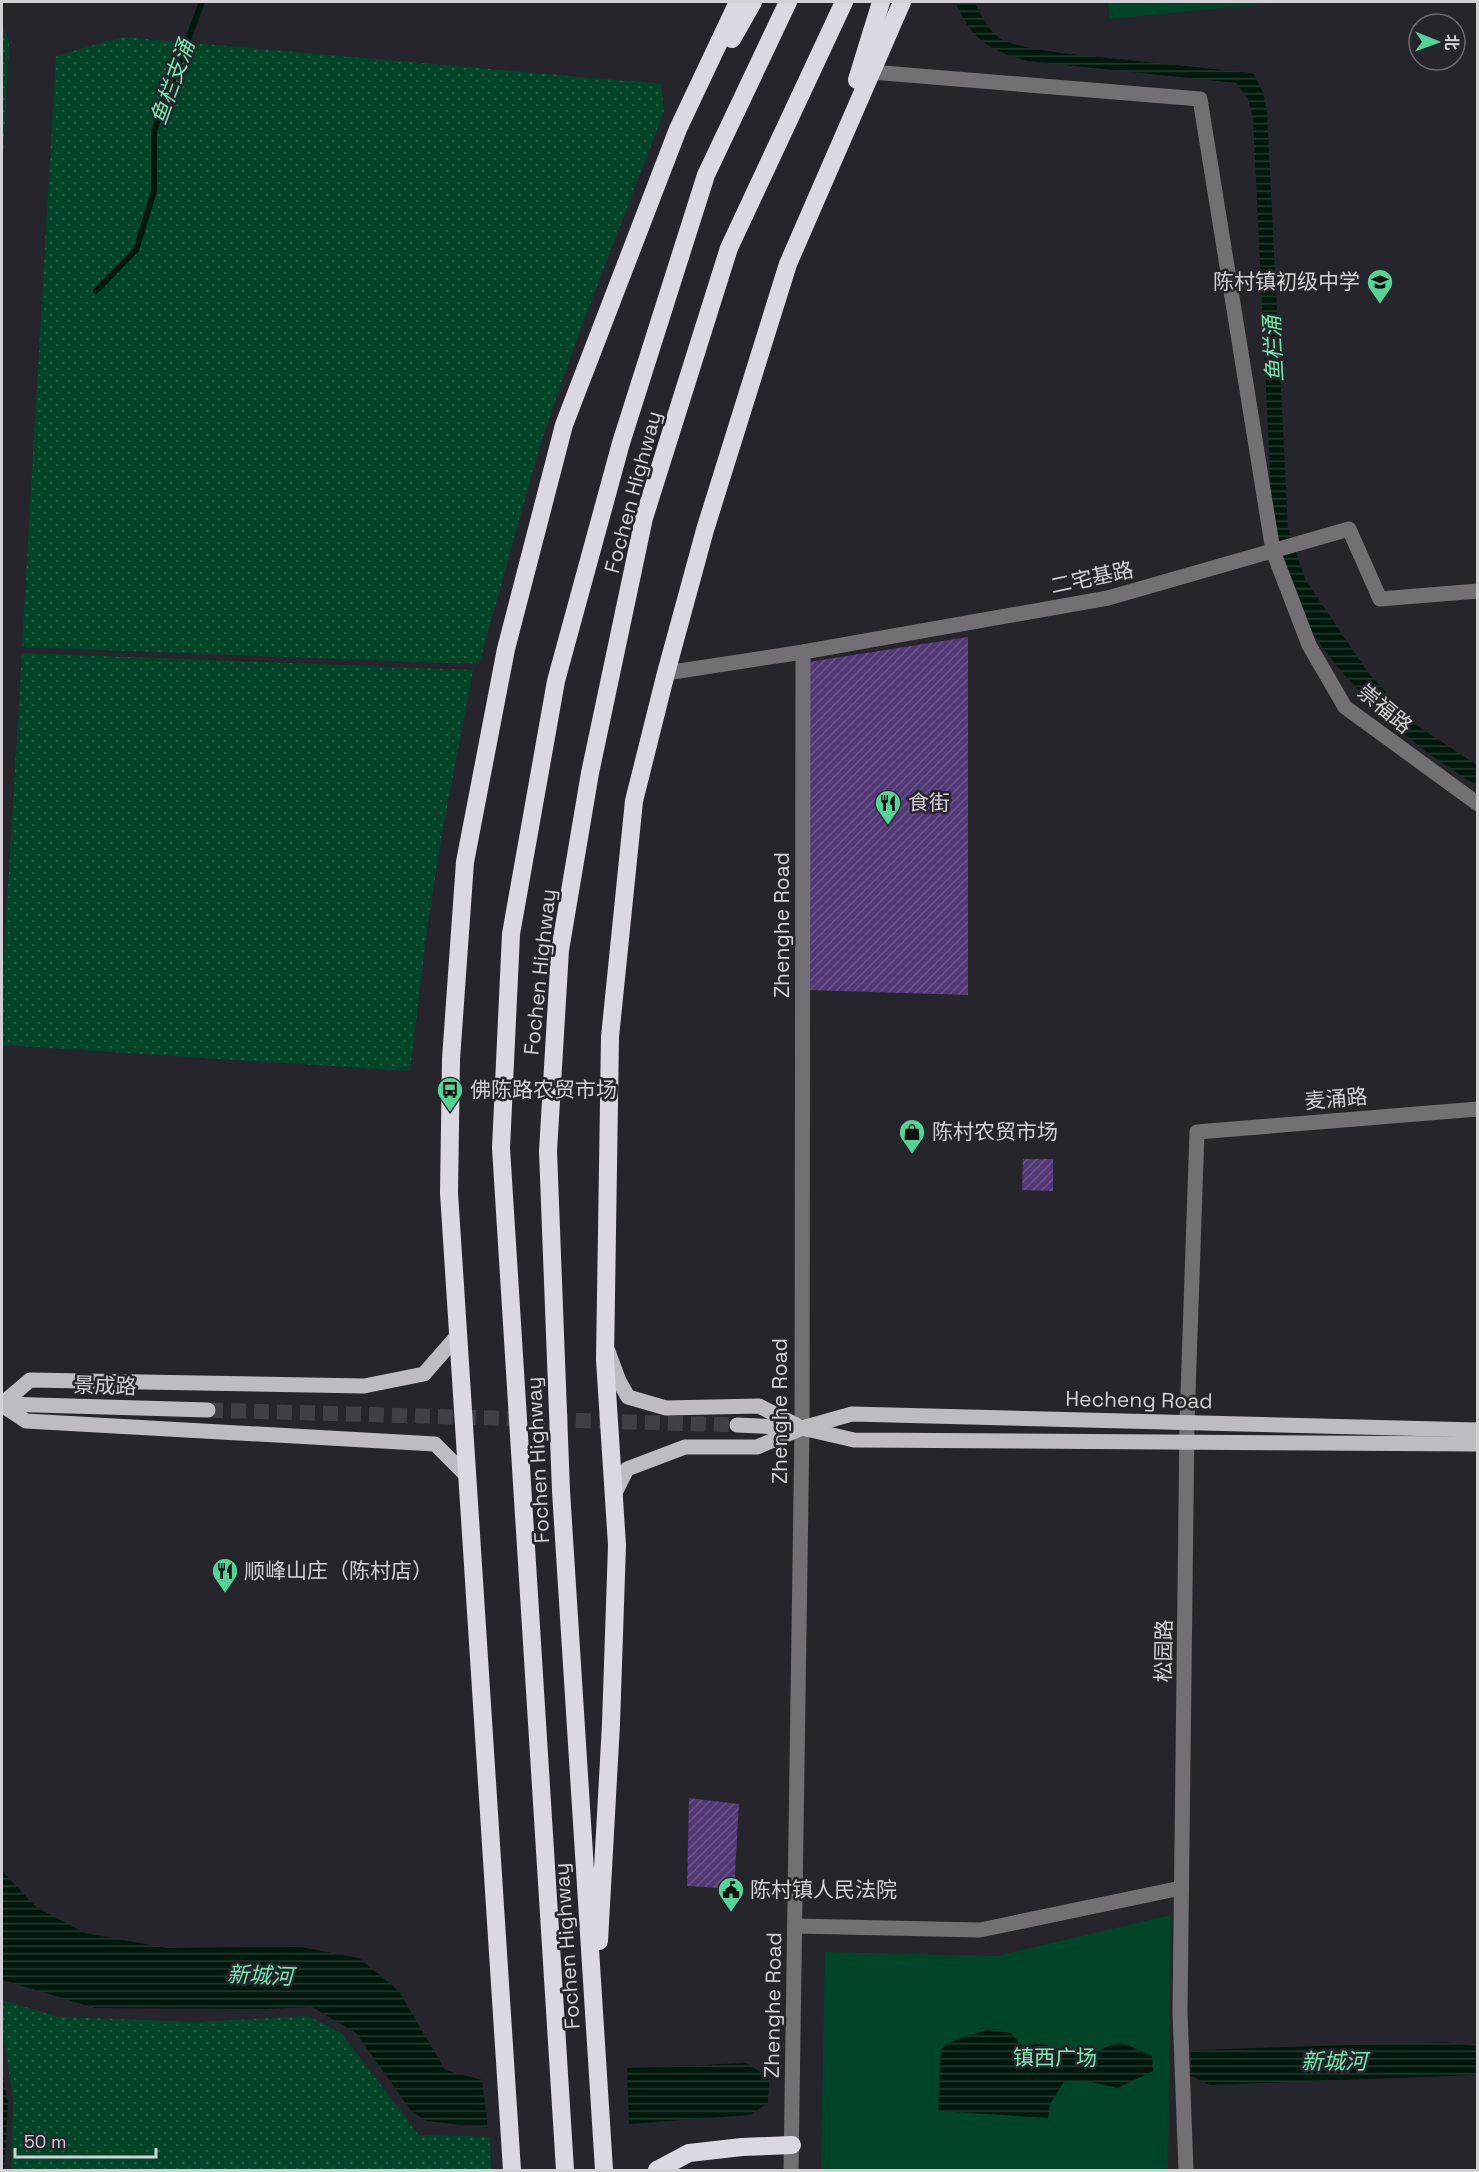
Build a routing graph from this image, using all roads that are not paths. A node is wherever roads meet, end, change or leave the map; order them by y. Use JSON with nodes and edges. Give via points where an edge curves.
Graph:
{"nodes":[{"id":1,"x":738,"y":2,"type":"edge"},
{"id":2,"x":753,"y":2,"type":"edge"},
{"id":3,"x":788,"y":2,"type":"edge"},
{"id":4,"x":844,"y":2,"type":"edge"},
{"id":5,"x":881,"y":2,"type":"edge"},
{"id":6,"x":902,"y":2,"type":"edge"},
{"id":7,"x":871,"y":72,"type":"junction"},
{"id":8,"x":678,"y":129,"type":"junction"},
{"id":9,"x":832,"y":162,"type":"junction"},
{"id":10,"x":1273,"y":551,"type":"junction"},
{"id":11,"x":1478,"y":591,"type":"edge"},
{"id":12,"x":803,"y":652,"type":"junction"},
{"id":13,"x":666,"y":673,"type":"junction"},
{"id":14,"x":1478,"y":804,"type":"edge"},
{"id":15,"x":1478,"y":1109,"type":"edge"},
{"id":16,"x":1197,"y":1132,"type":"joint"},
{"id":17,"x":458,"y":1335,"type":"junction"},
{"id":18,"x":605,"y":1337,"type":"junction"},
{"id":19,"x":2,"y":1404,"type":"edge"},
{"id":20,"x":208,"y":1410,"type":"tunnel mouth"},
{"id":21,"x":1187,"y":1422,"type":"junction"},
{"id":22,"x":737,"y":1425,"type":"tunnel mouth"},
{"id":23,"x":802,"y":1428,"type":"junction"},
{"id":24,"x":1478,"y":1430,"type":"edge"},
{"id":25,"x":1188,"y":1441,"type":"junction"},
{"id":26,"x":1478,"y":1444,"type":"edge"},
{"id":27,"x":467,"y":1476,"type":"junction"},
{"id":28,"x":614,"y":1495,"type":"junction"},
{"id":29,"x":1181,"y":1888,"type":"junction"},
{"id":30,"x":795,"y":1926,"type":"junction"},
{"id":31,"x":595,"y":2024,"type":"junction"},
{"id":32,"x":792,"y":2145,"type":"junction"},
{"id":33,"x":512,"y":2170,"type":"edge"},
{"id":34,"x":565,"y":2170,"type":"edge"},
{"id":35,"x":604,"y":2170,"type":"edge"},
{"id":36,"x":657,"y":2170,"type":"edge"},
{"id":37,"x":791,"y":2170,"type":"edge"},
{"id":38,"x":1186,"y":2170,"type":"edge"}],
"edges":[{"from":1,"to":8,"type":"highway"},
{"from":2,"to":8,"type":"highway"},
{"from":3,"to":34,"type":"highway","name":"Fochen Highway","via":[[706,175],[621,443],[556,681],[511,934],[501,1148]]},
{"from":4,"to":31,"type":"highway","name":"Fochen Highway","via":[[729,248],[644,518],[590,773],[560,950],[548,1151],[561,1491]]},
{"from":5,"to":9,"type":"highway"},
{"from":6,"to":7,"type":"highway"},
{"from":7,"to":9,"type":"highway"},
{"from":7,"to":10,"type":"street","name":"崇福路","via":[[1200,99]]},
{"from":8,"to":17,"type":"highway","via":[[564,425],[506,649],[465,862],[451,1059],[449,1170]]},
{"from":9,"to":13,"type":"highway","via":[[789,264],[705,530]]},
{"from":10,"to":11,"type":"street","name":"二宅基路","via":[[1349,529],[1380,599]]},
{"from":10,"to":12,"type":"street","name":"二宅基路","via":[[1108,598]]},
{"from":10,"to":14,"type":"street","name":"崇福路","via":[[1309,645],[1345,707]]},
{"from":12,"to":13,"type":"street","name":"二宅基路"},
{"from":12,"to":23,"type":"street","name":"Zhenghe Road"},
{"from":13,"to":18,"type":"highway","via":[[634,801],[610,1037]]},
{"from":15,"to":16,"type":"street","name":"麦涌路"},
{"from":16,"to":21,"type":"street","name":"松园路"},
{"from":17,"to":19,"type":"main road","via":[[424,1374],[364,1386],[30,1380]]},
{"from":17,"to":27,"type":"highway"},
{"from":18,"to":23,"type":"main road","via":[[628,1397],[666,1408],[759,1406]]},
{"from":18,"to":28,"type":"highway"},
{"from":19,"to":20,"type":"main road","name":"景成路"},
{"from":19,"to":27,"type":"main road","via":[[27,1421],[435,1444]]},
{"from":21,"to":23,"type":"main road","name":"Hecheng Road","via":[[852,1414]]},
{"from":21,"to":24,"type":"main road","name":"Hecheng Road"},
{"from":21,"to":25,"type":"street","name":"松园路"},
{"from":22,"to":23,"type":"main road","name":"Hecheng Road"},
{"from":23,"to":25,"type":"main road","name":"Hecheng Road","via":[[854,1440]]},
{"from":23,"to":28,"type":"main road","via":[[757,1447],[685,1447],[627,1469]]},
{"from":23,"to":30,"type":"street","name":"Zhenghe Road"},
{"from":25,"to":26,"type":"main road","name":"Hecheng Road"},
{"from":25,"to":29,"type":"street","name":"松园路"},
{"from":27,"to":33,"type":"highway"},
{"from":28,"to":31,"type":"highway","via":[[617,1545],[611,1724]]},
{"from":29,"to":30,"type":"street","via":[[980,1930]]},
{"from":29,"to":38,"type":"street","name":"松园路","via":[[1180,2012]]},
{"from":30,"to":32,"type":"street","name":"Zhenghe Road"},
{"from":31,"to":35,"type":"highway","name":"Fochen Highway"},
{"from":32,"to":36,"type":"highway","via":[[689,2152]]},
{"from":32,"to":37,"type":"street","name":"Zhenghe Road"}]}
